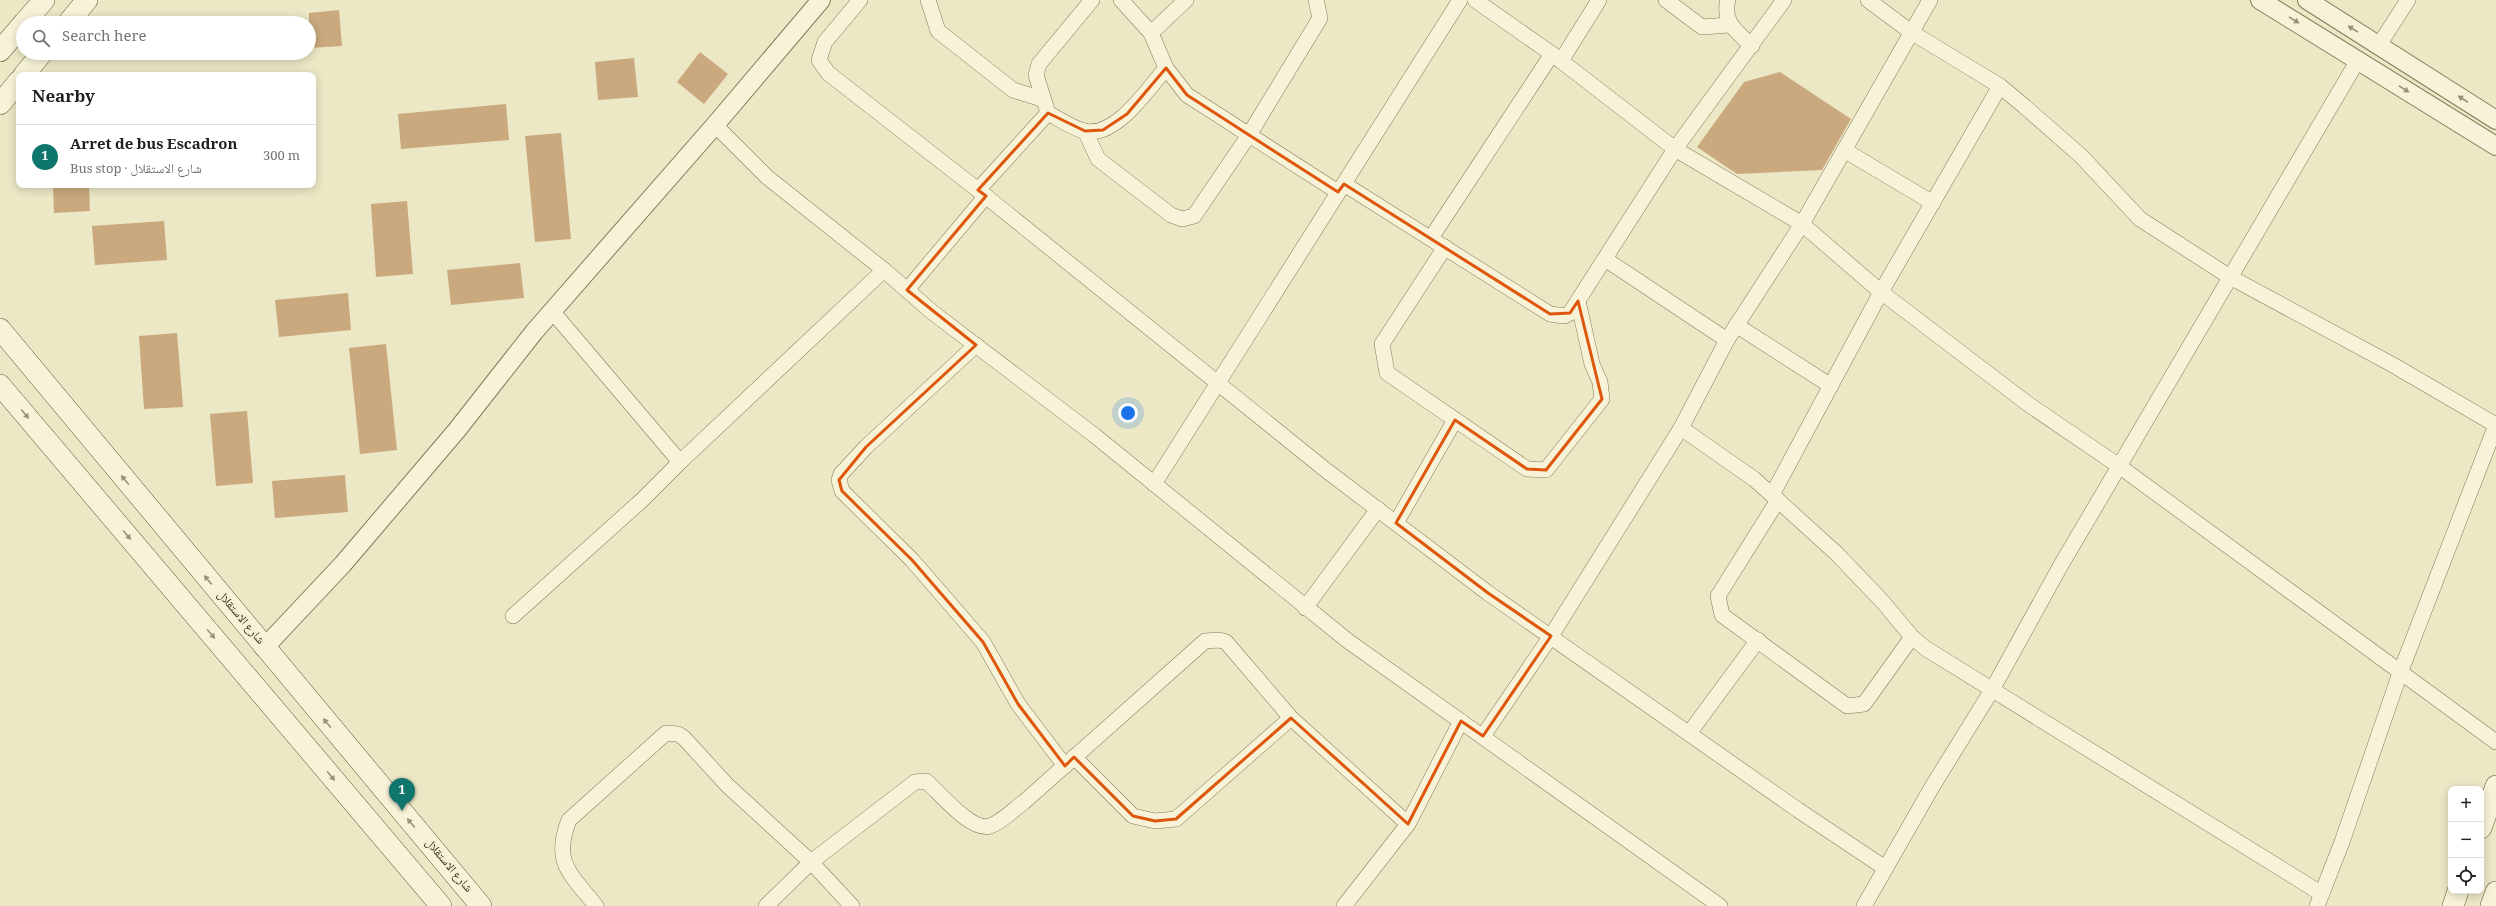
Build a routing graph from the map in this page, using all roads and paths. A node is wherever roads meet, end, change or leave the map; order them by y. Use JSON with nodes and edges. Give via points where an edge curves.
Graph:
{"nodes":[{"id":1,"x":44,"y":0,"type":"edge"},
{"id":2,"x":87,"y":0,"type":"edge"},
{"id":3,"x":821,"y":0,"type":"edge"},
{"id":4,"x":860,"y":0,"type":"edge"},
{"id":5,"x":928,"y":0,"type":"edge"},
{"id":6,"x":1092,"y":0,"type":"edge"},
{"id":7,"x":1121,"y":0,"type":"edge"},
{"id":8,"x":1186,"y":0,"type":"edge"},
{"id":9,"x":1316,"y":0,"type":"edge"},
{"id":10,"x":1460,"y":0,"type":"edge"},
{"id":11,"x":1475,"y":0,"type":"edge"},
{"id":12,"x":1599,"y":0,"type":"edge"},
{"id":13,"x":1666,"y":0,"type":"edge"},
{"id":14,"x":1728,"y":0,"type":"edge"},
{"id":15,"x":1784,"y":0,"type":"edge"},
{"id":16,"x":1868,"y":0,"type":"edge"},
{"id":17,"x":1930,"y":0,"type":"edge"},
{"id":18,"x":2260,"y":0,"type":"edge"},
{"id":19,"x":2307,"y":0,"type":"edge"},
{"id":20,"x":2408,"y":0,"type":"edge"},
{"id":21,"x":31,"y":16,"type":"edge"},
{"id":22,"x":74,"y":16,"type":"edge"},
{"id":23,"x":1730,"y":25,"type":"junction"},
{"id":24,"x":1911,"y":32,"type":"junction"},
{"id":25,"x":16,"y":33,"type":"edge"},
{"id":26,"x":1151,"y":33,"type":"junction"},
{"id":27,"x":2379,"y":45,"type":"junction"},
{"id":28,"x":1752,"y":46,"type":"junction"},
{"id":29,"x":0,"y":51,"type":"edge"},
{"id":30,"x":1557,"y":57,"type":"junction"},
{"id":31,"x":36,"y":60,"type":"edge"},
{"id":32,"x":2358,"y":60,"type":"junction"},
{"id":33,"x":1166,"y":68,"type":"junction"},
{"id":34,"x":26,"y":72,"type":"edge"},
{"id":35,"x":16,"y":85,"type":"edge"},
{"id":36,"x":2000,"y":86,"type":"junction"},
{"id":37,"x":1042,"y":99,"type":"junction"},
{"id":38,"x":0,"y":104,"type":"edge"},
{"id":39,"x":1048,"y":113,"type":"junction"},
{"id":40,"x":2496,"y":120,"type":"edge"},
{"id":41,"x":716,"y":125,"type":"junction"},
{"id":42,"x":1084,"y":131,"type":"junction"},
{"id":43,"x":1249,"y":135,"type":"junction"},
{"id":44,"x":2496,"y":146,"type":"edge"},
{"id":45,"x":1676,"y":149,"type":"junction"},
{"id":46,"x":1844,"y":150,"type":"junction"},
{"id":47,"x":1341,"y":188,"type":"junction"},
{"id":48,"x":982,"y":193,"type":"junction"},
{"id":49,"x":1933,"y":203,"type":"junction"},
{"id":50,"x":1802,"y":224,"type":"junction"},
{"id":51,"x":1431,"y":238,"type":"junction"},
{"id":52,"x":1445,"y":247,"type":"junction"},
{"id":53,"x":1605,"y":259,"type":"junction"},
{"id":54,"x":884,"y":270,"type":"junction"},
{"id":55,"x":2230,"y":277,"type":"junction"},
{"id":56,"x":907,"y":290,"type":"junction"},
{"id":57,"x":1881,"y":292,"type":"junction"},
{"id":58,"x":1578,"y":301,"type":"junction"},
{"id":59,"x":552,"y":311,"type":"junction"},
{"id":60,"x":1736,"y":325,"type":"junction"},
{"id":61,"x":0,"y":329,"type":"edge"},
{"id":62,"x":1727,"y":340,"type":"junction"},
{"id":63,"x":976,"y":345,"type":"junction"},
{"id":64,"x":1218,"y":382,"type":"junction"},
{"id":65,"x":0,"y":385,"type":"edge"},
{"id":66,"x":1831,"y":386,"type":"junction"},
{"id":67,"x":1454,"y":420,"type":"junction"},
{"id":68,"x":2496,"y":425,"type":"edge"},
{"id":69,"x":1681,"y":428,"type":"junction"},
{"id":70,"x":680,"y":462,"type":"junction"},
{"id":71,"x":2119,"y":466,"type":"junction"},
{"id":72,"x":1154,"y":484,"type":"junction"},
{"id":73,"x":1775,"y":498,"type":"junction"},
{"id":74,"x":1378,"y":509,"type":"junction"},
{"id":75,"x":1396,"y":523,"type":"junction"},
{"id":76,"x":1305,"y":608,"type":"junction"},
{"id":77,"x":513,"y":616,"type":"dead end"},
{"id":78,"x":1551,"y":636,"type":"junction"},
{"id":79,"x":1912,"y":638,"type":"junction"},
{"id":80,"x":1758,"y":640,"type":"junction"},
{"id":81,"x":264,"y":648,"type":"junction"},
{"id":82,"x":2400,"y":673,"type":"junction"},
{"id":83,"x":1992,"y":690,"type":"junction"},
{"id":84,"x":1291,"y":718,"type":"junction"},
{"id":85,"x":1461,"y":721,"type":"junction"},
{"id":86,"x":1690,"y":732,"type":"junction"},
{"id":87,"x":1483,"y":736,"type":"junction"},
{"id":88,"x":2496,"y":742,"type":"edge"},
{"id":89,"x":1069,"y":762,"type":"junction"},
{"id":90,"x":2496,"y":786,"type":"edge"},
{"id":91,"x":2483,"y":822,"type":"edge"},
{"id":92,"x":1408,"y":824,"type":"junction"},
{"id":93,"x":811,"y":862,"type":"junction"},
{"id":94,"x":1885,"y":868,"type":"junction"},
{"id":95,"x":2496,"y":892,"type":"edge"},
{"id":96,"x":2457,"y":894,"type":"edge"},
{"id":97,"x":2319,"y":900,"type":"edge"},
{"id":98,"x":441,"y":906,"type":"edge"},
{"id":99,"x":481,"y":906,"type":"edge"},
{"id":100,"x":596,"y":906,"type":"edge"},
{"id":101,"x":766,"y":906,"type":"edge"},
{"id":102,"x":852,"y":906,"type":"edge"},
{"id":103,"x":1344,"y":906,"type":"edge"},
{"id":104,"x":1720,"y":906,"type":"edge"},
{"id":105,"x":1864,"y":906,"type":"edge"},
{"id":106,"x":2453,"y":906,"type":"edge"},
{"id":107,"x":2491,"y":906,"type":"edge"}],
"edges":[{"from":1,"to":21,"type":"main road"},
{"from":2,"to":22,"type":"main road"},
{"from":3,"to":41,"type":"street"},
{"from":4,"to":48,"type":"street","via":[[825,42],[819,60],[828,73]]},
{"from":5,"to":37,"type":"street","via":[[938,31],[1013,90]]},
{"from":6,"to":37,"type":"street","via":[[1039,64],[1036,75]]},
{"from":7,"to":26,"type":"street"},
{"from":8,"to":26,"type":"street"},
{"from":9,"to":43,"type":"street","via":[[1320,18]]},
{"from":10,"to":47,"type":"street"},
{"from":11,"to":30,"type":"street"},
{"from":12,"to":30,"type":"street"},
{"from":13,"to":23,"type":"street","via":[[1702,27]]},
{"from":14,"to":23,"type":"street","via":[[1726,9]]},
{"from":15,"to":28,"type":"street"},
{"from":16,"to":24,"type":"street"},
{"from":17,"to":24,"type":"street"},
{"from":18,"to":32,"type":"street","one_way":true},
{"from":27,"to":19,"type":"street","one_way":true},
{"from":20,"to":27,"type":"street"},
{"from":23,"to":28,"type":"street"},
{"from":24,"to":36,"type":"street"},
{"from":24,"to":46,"type":"street"},
{"from":25,"to":29,"type":"main road"},
{"from":26,"to":33,"type":"street"},
{"from":40,"to":27,"type":"street","one_way":true},
{"from":28,"to":45,"type":"street"},
{"from":30,"to":45,"type":"street"},
{"from":30,"to":51,"type":"street"},
{"from":31,"to":34,"type":"main road"},
{"from":32,"to":44,"type":"street","one_way":true},
{"from":32,"to":55,"type":"street"},
{"from":33,"to":42,"type":"street","via":[[1127,114],[1103,130]]},
{"from":33,"to":43,"type":"street","via":[[1187,96]]},
{"from":35,"to":38,"type":"main road"},
{"from":36,"to":49,"type":"street"},
{"from":36,"to":55,"type":"street","via":[[2080,156],[2140,219]]},
{"from":37,"to":39,"type":"street"},
{"from":39,"to":42,"type":"street"},
{"from":39,"to":48,"type":"street"},
{"from":41,"to":54,"type":"street","via":[[767,177]]},
{"from":41,"to":59,"type":"street"},
{"from":42,"to":43,"type":"street","via":[[1098,159],[1171,215],[1182,219],[1194,216]]},
{"from":43,"to":47,"type":"street"},
{"from":45,"to":50,"type":"street"},
{"from":45,"to":53,"type":"street"},
{"from":46,"to":49,"type":"street"},
{"from":46,"to":50,"type":"street"},
{"from":47,"to":51,"type":"street"},
{"from":47,"to":64,"type":"street"},
{"from":48,"to":56,"type":"street"},
{"from":48,"to":64,"type":"street"},
{"from":49,"to":57,"type":"street"},
{"from":50,"to":57,"type":"street"},
{"from":50,"to":60,"type":"street"},
{"from":51,"to":52,"type":"street"},
{"from":52,"to":58,"type":"street","via":[[1550,314],[1564,316],[1570,313]]},
{"from":52,"to":67,"type":"street","via":[[1382,344],[1387,374]]},
{"from":53,"to":58,"type":"street"},
{"from":53,"to":62,"type":"street"},
{"from":54,"to":56,"type":"street"},
{"from":54,"to":70,"type":"street"},
{"from":55,"to":68,"type":"street","via":[[2393,365]]},
{"from":55,"to":71,"type":"street"},
{"from":56,"to":63,"type":"street"},
{"from":57,"to":66,"type":"street"},
{"from":57,"to":71,"type":"street","via":[[2028,404]]},
{"from":58,"to":67,"type":"street","via":[[1592,364],[1600,382],[1602,399],[1546,470],[1526,469]]},
{"from":59,"to":70,"type":"street"},
{"from":59,"to":81,"type":"street","via":[[457,430],[343,564]]},
{"from":60,"to":62,"type":"street"},
{"from":60,"to":66,"type":"street"},
{"from":81,"to":61,"type":"main road","name":"شارع الاستقلال","one_way":true},
{"from":62,"to":69,"type":"street"},
{"from":63,"to":72,"type":"street"},
{"from":63,"to":89,"type":"street","via":[[866,447],[841,474],[840,486],[842,491],[912,560],[983,642],[1018,704]]},
{"from":64,"to":72,"type":"street"},
{"from":64,"to":74,"type":"street"},
{"from":65,"to":98,"type":"main road","one_way":true},
{"from":66,"to":73,"type":"street"},
{"from":67,"to":75,"type":"street"},
{"from":68,"to":82,"type":"street"},
{"from":69,"to":73,"type":"street","via":[[1754,479]]},
{"from":69,"to":78,"type":"street"},
{"from":70,"to":77,"type":"street","via":[[642,500]]},
{"from":71,"to":82,"type":"street"},
{"from":71,"to":83,"type":"street"},
{"from":72,"to":76,"type":"street"},
{"from":73,"to":79,"type":"street","via":[[1842,558]]},
{"from":73,"to":80,"type":"street","via":[[1718,596],[1722,615]]},
{"from":74,"to":75,"type":"street"},
{"from":74,"to":76,"type":"street"},
{"from":75,"to":78,"type":"street","via":[[1488,593]]},
{"from":76,"to":85,"type":"street"},
{"from":78,"to":86,"type":"street"},
{"from":78,"to":87,"type":"street"},
{"from":79,"to":80,"type":"street","via":[[1864,704],[1847,706]]},
{"from":79,"to":83,"type":"street"},
{"from":80,"to":86,"type":"street"},
{"from":99,"to":81,"type":"main road","name":"شارع الاستقلال","one_way":true},
{"from":82,"to":88,"type":"street"},
{"from":82,"to":97,"type":"street","via":[[2342,842]]},
{"from":83,"to":94,"type":"street"},
{"from":83,"to":97,"type":"street"},
{"from":84,"to":89,"type":"street","via":[[1176,819],[1155,821],[1133,816]]},
{"from":84,"to":89,"type":"street","via":[[1226,642],[1213,639],[1206,641]]},
{"from":84,"to":92,"type":"street"},
{"from":85,"to":87,"type":"street"},
{"from":85,"to":92,"type":"street"},
{"from":86,"to":94,"type":"street","via":[[1798,810]]},
{"from":87,"to":104,"type":"street"},
{"from":89,"to":93,"type":"street","via":[[1024,802],[992,825],[984,827],[968,820],[926,781],[915,782]]},
{"from":90,"to":91,"type":"main road"},
{"from":92,"to":103,"type":"street"},
{"from":93,"to":100,"type":"street","via":[[727,786],[684,738],[678,734],[666,733],[569,820],[562,838],[562,855],[566,868]]},
{"from":93,"to":101,"type":"street"},
{"from":93,"to":102,"type":"street"},
{"from":94,"to":105,"type":"street"},
{"from":95,"to":107,"type":"main road"},
{"from":96,"to":106,"type":"main road"}]}
